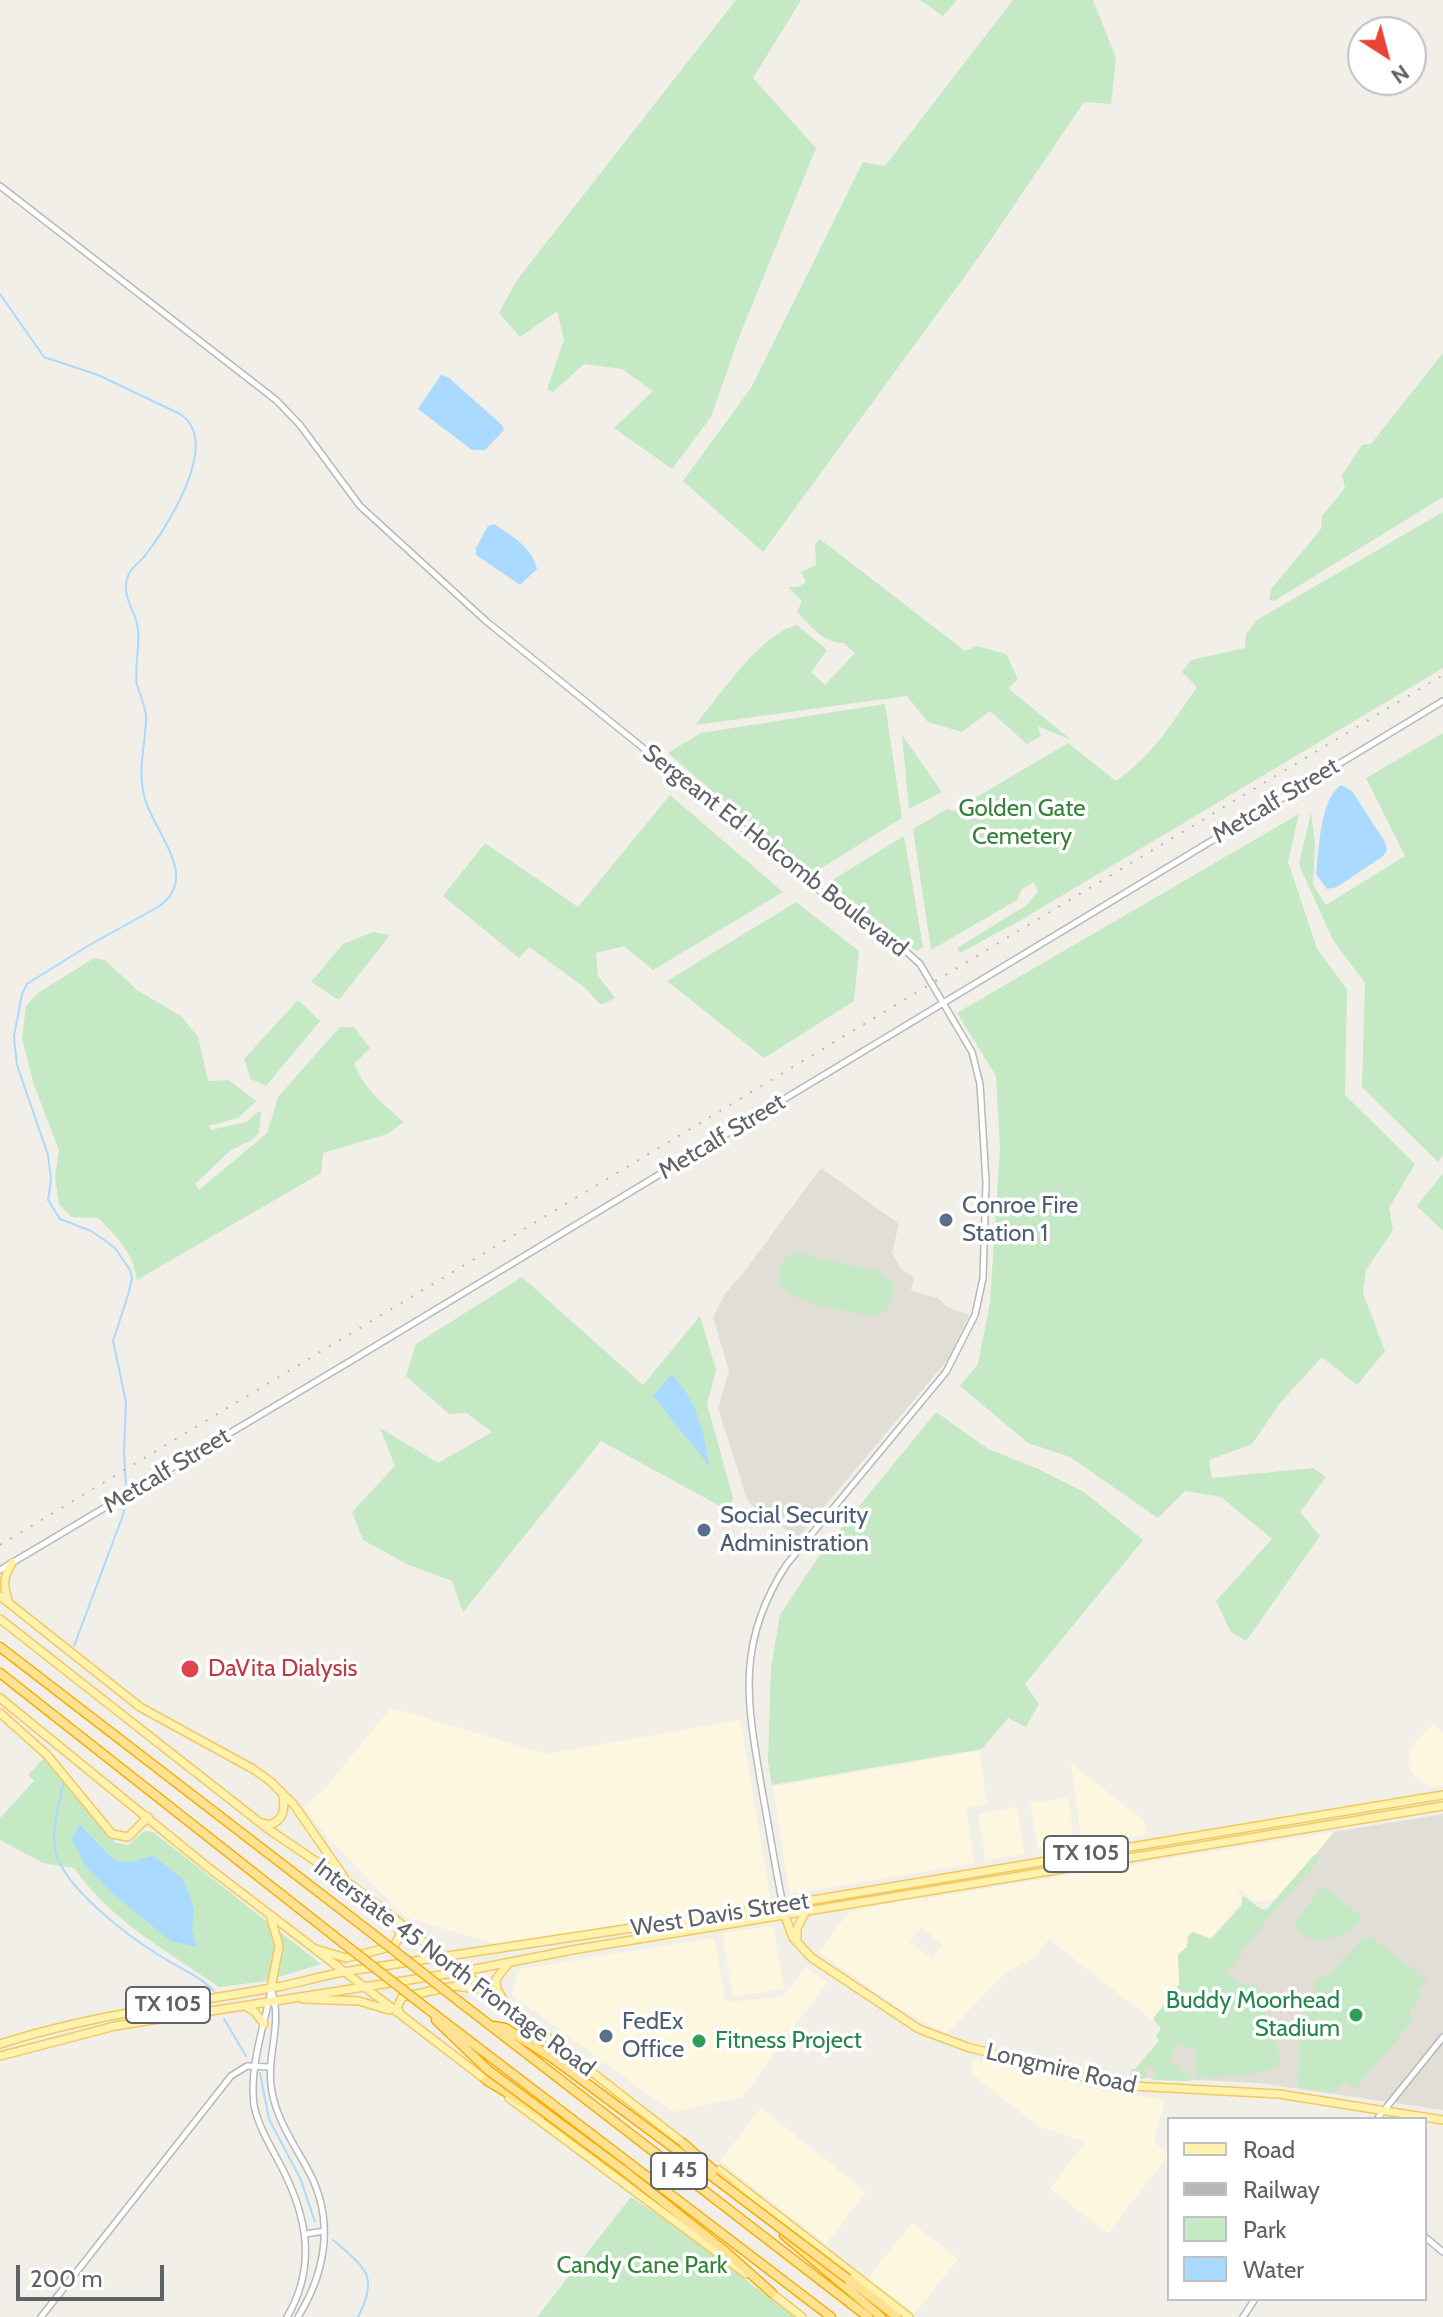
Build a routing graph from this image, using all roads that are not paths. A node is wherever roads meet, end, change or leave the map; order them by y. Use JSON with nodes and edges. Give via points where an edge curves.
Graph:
{"nodes":[{"id":1,"x":0,"y":186,"type":"edge"},
{"id":2,"x":1443,"y":701,"type":"edge"},
{"id":3,"x":943,"y":1002,"type":"junction"},
{"id":4,"x":12,"y":1563,"type":"junction"},
{"id":5,"x":0,"y":1570,"type":"edge"},
{"id":6,"x":0,"y":1596,"type":"edge"},
{"id":7,"x":9,"y":1603,"type":"junction"},
{"id":8,"x":0,"y":1619,"type":"edge"},
{"id":9,"x":0,"y":1647,"type":"edge"},
{"id":10,"x":0,"y":1673,"type":"edge"},
{"id":11,"x":0,"y":1698,"type":"edge"},
{"id":12,"x":0,"y":1713,"type":"edge"},
{"id":13,"x":283,"y":1794,"type":"junction"},
{"id":14,"x":1443,"y":1795,"type":"edge"},
{"id":15,"x":1443,"y":1806,"type":"edge"},
{"id":16,"x":148,"y":1817,"type":"junction"},
{"id":17,"x":1307,"y":1818,"type":"junction"},
{"id":18,"x":258,"y":1821,"type":"junction"},
{"id":19,"x":1234,"y":1830,"type":"junction"},
{"id":20,"x":1263,"y":1835,"type":"junction"},
{"id":21,"x":1187,"y":1837,"type":"junction"},
{"id":22,"x":1186,"y":1848,"type":"junction"},
{"id":23,"x":1140,"y":1856,"type":"junction"},
{"id":24,"x":1034,"y":1863,"type":"junction"},
{"id":25,"x":979,"y":1882,"type":"junction"},
{"id":26,"x":351,"y":1885,"type":"junction"},
{"id":27,"x":783,"y":1905,"type":"junction"},
{"id":28,"x":806,"y":1911,"type":"junction"},
{"id":29,"x":784,"y":1915,"type":"junction"},
{"id":30,"x":271,"y":1916,"type":"junction"},
{"id":31,"x":396,"y":1922,"type":"junction"},
{"id":32,"x":798,"y":1945,"type":"junction"},
{"id":33,"x":310,"y":1947,"type":"junction"},
{"id":34,"x":441,"y":1957,"type":"junction"},
{"id":35,"x":508,"y":1964,"type":"junction"},
{"id":36,"x":343,"y":1972,"type":"junction"},
{"id":37,"x":460,"y":1972,"type":"junction"},
{"id":38,"x":363,"y":1987,"type":"junction"},
{"id":39,"x":271,"y":1988,"type":"junction"},
{"id":40,"x":484,"y":1991,"type":"junction"},
{"id":41,"x":293,"y":1998,"type":"junction"},
{"id":42,"x":272,"y":2001,"type":"junction"},
{"id":43,"x":162,"y":2006,"type":"junction"},
{"id":44,"x":243,"y":2006,"type":"junction"},
{"id":45,"x":425,"y":2007,"type":"junction"},
{"id":46,"x":508,"y":2009,"type":"junction"},
{"id":47,"x":399,"y":2015,"type":"junction"},
{"id":48,"x":151,"y":2019,"type":"junction"},
{"id":49,"x":264,"y":2024,"type":"junction"},
{"id":50,"x":489,"y":2025,"type":"junction"},
{"id":51,"x":1443,"y":2037,"type":"edge"},
{"id":52,"x":0,"y":2044,"type":"edge"},
{"id":53,"x":0,"y":2056,"type":"edge"},
{"id":54,"x":255,"y":2065,"type":"junction"},
{"id":55,"x":270,"y":2067,"type":"junction"},
{"id":56,"x":486,"y":2080,"type":"junction"},
{"id":57,"x":1383,"y":2110,"type":"junction"},
{"id":58,"x":1378,"y":2117,"type":"edge"},
{"id":59,"x":1425,"y":2117,"type":"edge"},
{"id":60,"x":683,"y":2143,"type":"junction"},
{"id":61,"x":693,"y":2212,"type":"junction"},
{"id":62,"x":324,"y":2231,"type":"junction"},
{"id":63,"x":306,"y":2234,"type":"junction"},
{"id":64,"x":1427,"y":2239,"type":"edge"},
{"id":65,"x":1443,"y":2252,"type":"edge"},
{"id":66,"x":772,"y":2293,"type":"junction"},
{"id":67,"x":298,"y":2295,"type":"junction"},
{"id":68,"x":309,"y":2298,"type":"junction"},
{"id":69,"x":41,"y":2317,"type":"edge"},
{"id":70,"x":287,"y":2317,"type":"edge"},
{"id":71,"x":298,"y":2317,"type":"edge"},
{"id":72,"x":802,"y":2317,"type":"edge"},
{"id":73,"x":831,"y":2317,"type":"edge"},
{"id":74,"x":868,"y":2317,"type":"edge"},
{"id":75,"x":881,"y":2317,"type":"edge"},
{"id":76,"x":897,"y":2317,"type":"edge"},
{"id":77,"x":909,"y":2317,"type":"edge"}],
"edges":[{"from":1,"to":3,"type":"street","name":"Sergeant Ed Holcomb Boulevard","via":[[276,400],[360,506],[486,621],[830,899],[900,946],[920,964]]},
{"from":2,"to":3,"type":"street","name":"Metcalf Street"},
{"from":3,"to":4,"type":"street","name":"Metcalf Street"},
{"from":3,"to":27,"type":"street","name":"Sergeant Ed Holcomb Boulevard","via":[[972,1052],[980,1084],[986,1182],[981,1295],[946,1372],[787,1564],[755,1631],[747,1675],[749,1708]]},
{"from":4,"to":5,"type":"street","name":"Metcalf Street"},
{"from":4,"to":7,"type":"main road","via":[[3,1584]]},
{"from":6,"to":7,"type":"main road"},
{"from":7,"to":13,"type":"main road","via":[[140,1707],[253,1769]]},
{"from":8,"to":18,"type":"main road","name":"Interstate 45 North Frontage Road"},
{"from":9,"to":50,"type":"highway","number":"I 45","bridge":true},
{"from":10,"to":45,"type":"highway","number":"I 45","bridge":true},
{"from":11,"to":16,"type":"main road"},
{"from":12,"to":16,"type":"main road","via":[[47,1755],[112,1834],[128,1837]]},
{"from":13,"to":18,"type":"main road","via":[[282,1817],[269,1825]]},
{"from":13,"to":26,"type":"main road"},
{"from":14,"to":17,"type":"main road","name":"West Davis Street","number":"TX 105"},
{"from":15,"to":20,"type":"main road","name":"West Davis Street","number":"TX 105"},
{"from":16,"to":30,"type":"main road"},
{"from":17,"to":19,"type":"main road","name":"West Davis Street","number":"TX 105"},
{"from":17,"to":20,"type":"main road","via":[[1304,1825]]},
{"from":18,"to":26,"type":"main road","name":"Interstate 45 North Frontage Road"},
{"from":19,"to":21,"type":"main road","name":"West Davis Street","number":"TX 105"},
{"from":19,"to":22,"type":"main road"},
{"from":20,"to":22,"type":"main road","name":"West Davis Street","number":"TX 105"},
{"from":21,"to":23,"type":"main road","via":[[1178,1845]]},
{"from":21,"to":24,"type":"main road","name":"West Davis Street","number":"TX 105"},
{"from":22,"to":23,"type":"main road","name":"West Davis Street","number":"TX 105"},
{"from":23,"to":25,"type":"main road","name":"West Davis Street","number":"TX 105"},
{"from":24,"to":25,"type":"main road","via":[[1029,1870]]},
{"from":24,"to":27,"type":"main road","name":"West Davis Street","number":"TX 105"},
{"from":25,"to":28,"type":"main road","name":"West Davis Street","number":"TX 105"},
{"from":26,"to":31,"type":"main road","name":"Interstate 45 North Frontage Road"},
{"from":27,"to":29,"type":"main road","name":"Longmire Road"},
{"from":27,"to":34,"type":"main road","name":"West Davis Street","number":"TX 105"},
{"from":28,"to":29,"type":"main road","name":"West Davis Street","number":"TX 105"},
{"from":28,"to":32,"type":"main road","via":[[797,1928]]},
{"from":29,"to":32,"type":"main road","name":"Longmire Road"},
{"from":29,"to":35,"type":"main road","name":"West Davis Street","number":"TX 105"},
{"from":30,"to":33,"type":"main road"},
{"from":30,"to":39,"type":"main road","via":[[279,1946]]},
{"from":31,"to":33,"type":"main road","via":[[400,1935],[394,1946],[346,1958]]},
{"from":31,"to":34,"type":"main road","name":"Interstate 45 North Frontage Road"},
{"from":32,"to":57,"type":"main road","name":"Longmire Road","via":[[900,2018],[967,2047],[1115,2085],[1279,2094]]},
{"from":33,"to":36,"type":"main road"},
{"from":34,"to":36,"type":"main road","name":"West Davis Street","number":"TX 105"},
{"from":34,"to":37,"type":"main road","name":"Interstate 45 North Frontage Road"},
{"from":35,"to":37,"type":"main road","name":"West Davis Street","number":"TX 105"},
{"from":35,"to":46,"type":"main road","via":[[496,1979]]},
{"from":36,"to":38,"type":"main road"},
{"from":36,"to":39,"type":"main road","name":"West Davis Street","number":"TX 105"},
{"from":37,"to":38,"type":"main road","name":"West Davis Street","number":"TX 105"},
{"from":37,"to":40,"type":"main road","name":"Interstate 45 North Frontage Road"},
{"from":38,"to":41,"type":"main road","name":"West Davis Street","number":"TX 105"},
{"from":38,"to":47,"type":"main road"},
{"from":39,"to":42,"type":"street"},
{"from":39,"to":43,"type":"main road","name":"West Davis Street","number":"TX 105"},
{"from":40,"to":46,"type":"main road","name":"Interstate 45 North Frontage Road"},
{"from":40,"to":47,"type":"main road","via":[[466,1986],[402,1997]]},
{"from":41,"to":42,"type":"main road","name":"West Davis Street","number":"TX 105"},
{"from":41,"to":47,"type":"main road","via":[[359,2001]]},
{"from":42,"to":44,"type":"main road","name":"West Davis Street","number":"TX 105"},
{"from":42,"to":49,"type":"street"},
{"from":42,"to":55,"type":"street","via":[[278,2008]]},
{"from":43,"to":48,"type":"main road"},
{"from":43,"to":52,"type":"main road","name":"West Davis Street","number":"TX 105"},
{"from":44,"to":48,"type":"main road","name":"West Davis Street","number":"TX 105"},
{"from":44,"to":49,"type":"main road"},
{"from":45,"to":61,"type":"highway","number":"I 45"},
{"from":45,"to":66,"type":"highway","bridge":true,"via":[[488,2070],[623,2170]]},
{"from":46,"to":60,"type":"main road","name":"Interstate 45 North Frontage Road"},
{"from":47,"to":56,"type":"main road"},
{"from":48,"to":53,"type":"main road","name":"West Davis Street","number":"TX 105"},
{"from":49,"to":54,"type":"street"},
{"from":50,"to":74,"type":"highway","number":"I 45"},
{"from":50,"to":76,"type":"highway","bridge":true,"via":[[505,2028],[551,2057]]},
{"from":51,"to":57,"type":"street"},
{"from":54,"to":55,"type":"street"},
{"from":54,"to":63,"type":"street","via":[[257,2116],[296,2196]]},
{"from":54,"to":69,"type":"street","via":[[231,2076]]},
{"from":55,"to":62,"type":"street","via":[[276,2108],[317,2189]]},
{"from":56,"to":61,"type":"highway"},
{"from":56,"to":66,"type":"main road"},
{"from":57,"to":58,"type":"street"},
{"from":57,"to":59,"type":"main road","name":"Longmire Road"},
{"from":60,"to":75,"type":"highway"},
{"from":60,"to":77,"type":"main road","name":"Interstate 45 North Frontage Road"},
{"from":61,"to":73,"type":"highway","number":"I 45"},
{"from":62,"to":63,"type":"street"},
{"from":62,"to":68,"type":"street","via":[[323,2261]]},
{"from":63,"to":67,"type":"street"},
{"from":64,"to":65,"type":"street"},
{"from":66,"to":72,"type":"main road"},
{"from":67,"to":68,"type":"street"},
{"from":67,"to":70,"type":"street"},
{"from":68,"to":71,"type":"street"}]}
